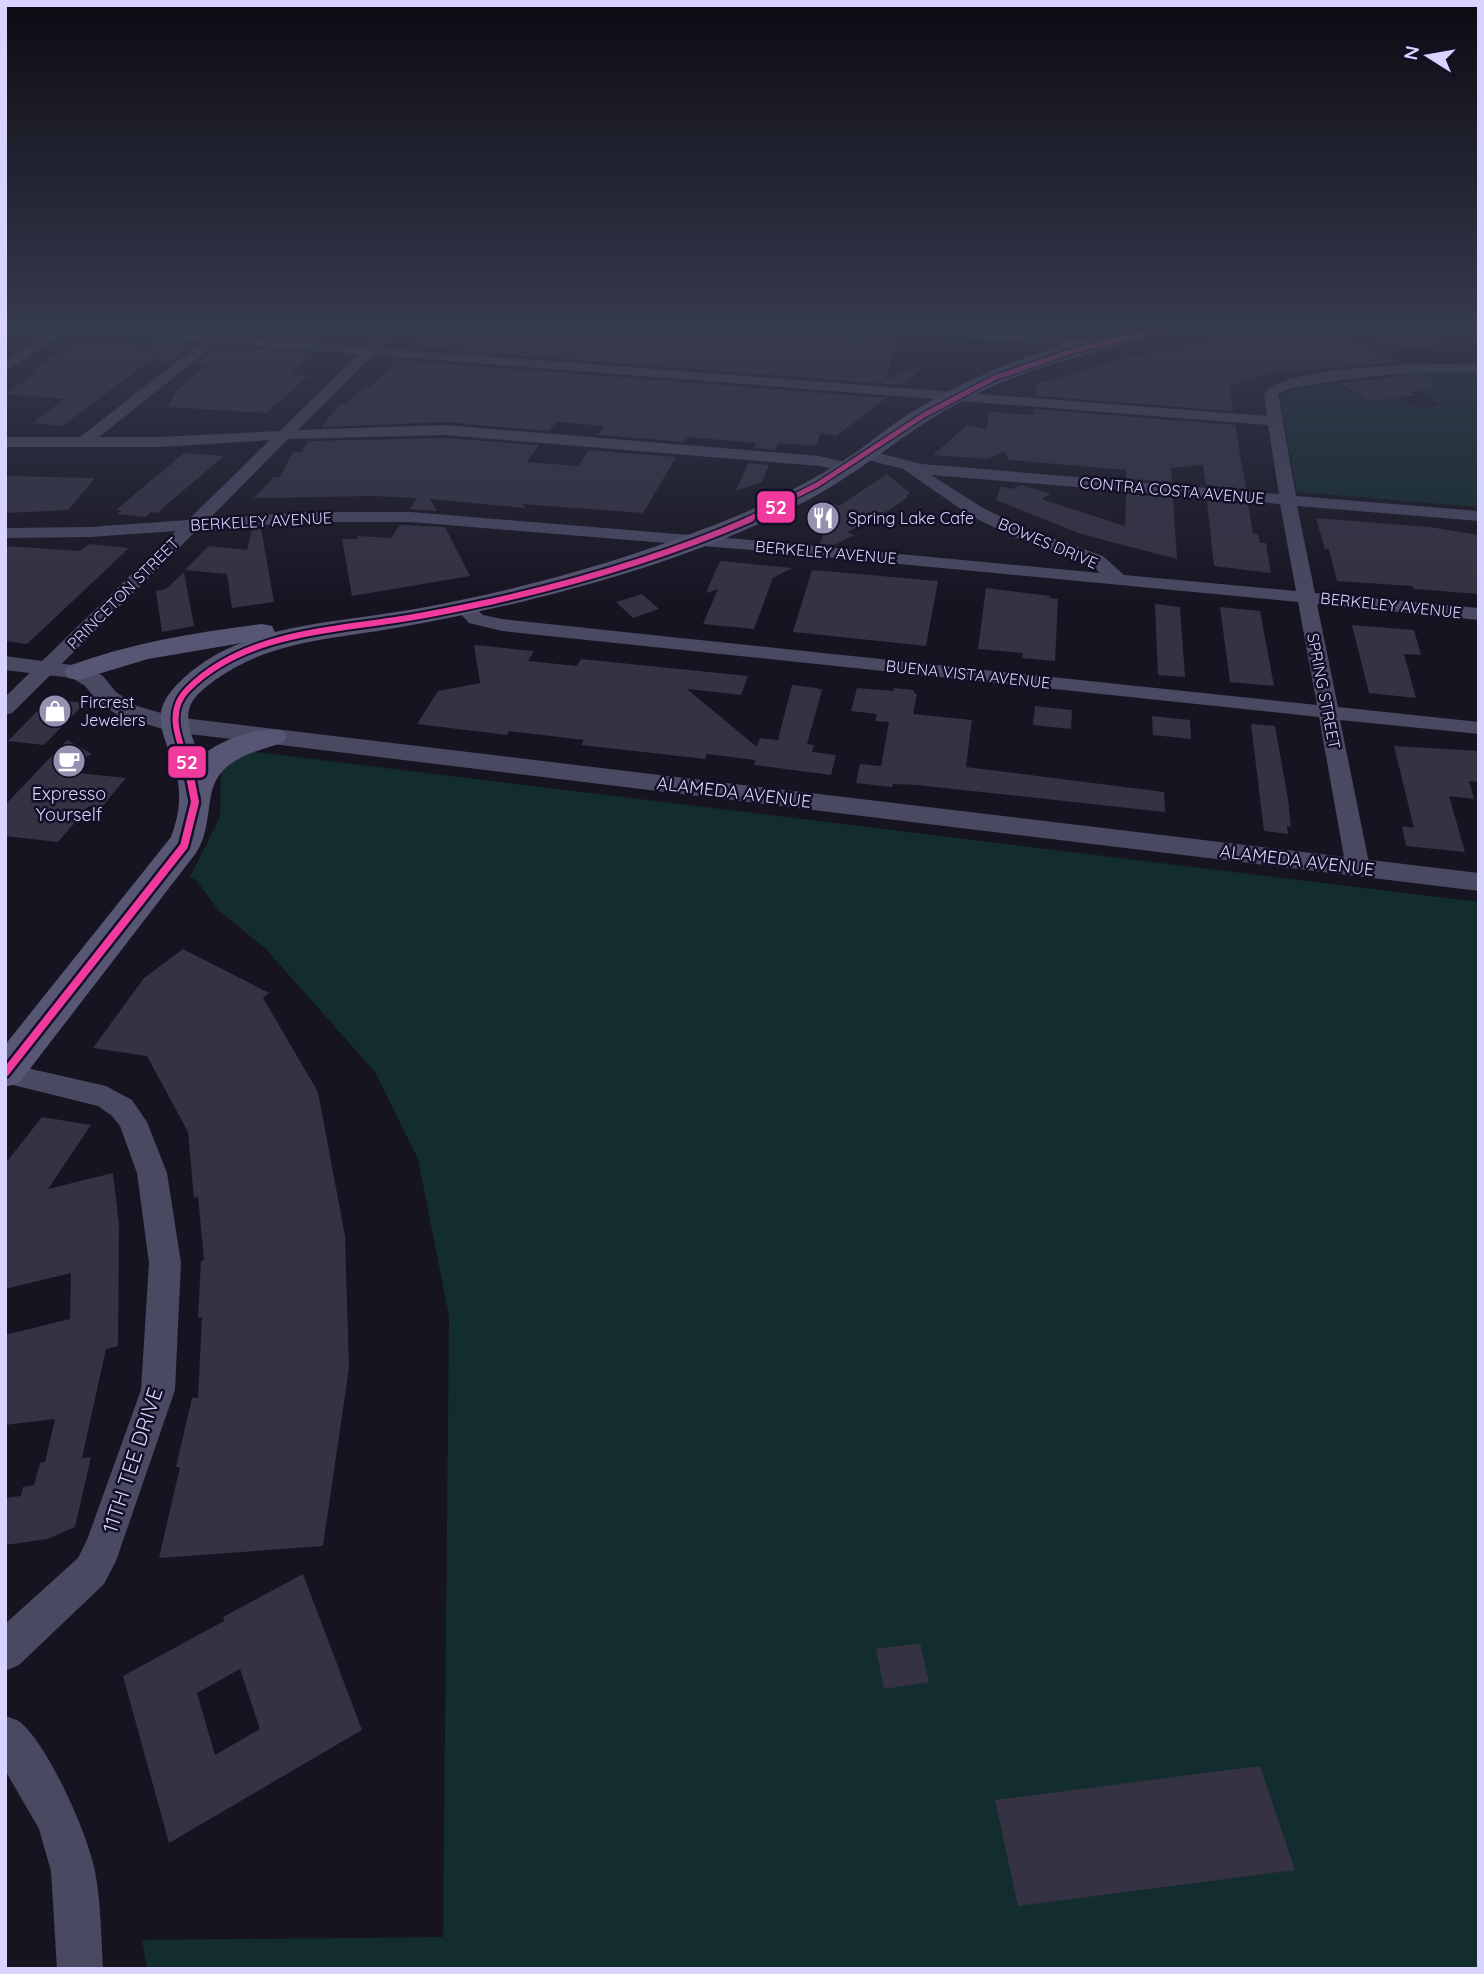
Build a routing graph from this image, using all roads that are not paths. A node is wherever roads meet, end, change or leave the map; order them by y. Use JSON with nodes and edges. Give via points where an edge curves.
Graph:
{"nodes":[{"id":1,"x":109,"y":422,"type":"edge"},
{"id":2,"x":296,"y":422,"type":"edge"},
{"id":3,"x":913,"y":422,"type":"edge"},
{"id":4,"x":1275,"y":422,"type":"edge"},
{"id":5,"x":283,"y":435,"type":"junction"},
{"id":6,"x":5,"y":442,"type":"edge"},
{"id":7,"x":82,"y":443,"type":"junction"},
{"id":8,"x":857,"y":461,"type":"junction"},
{"id":9,"x":905,"y":465,"type":"junction"},
{"id":10,"x":1288,"y":499,"type":"junction"},
{"id":11,"x":1479,"y":516,"type":"edge"},
{"id":12,"x":191,"y":525,"type":"junction"},
{"id":13,"x":5,"y":533,"type":"edge"},
{"id":14,"x":694,"y":540,"type":"junction"},
{"id":15,"x":1119,"y":579,"type":"junction"},
{"id":16,"x":1306,"y":597,"type":"junction"},
{"id":17,"x":463,"y":607,"type":"junction"},
{"id":18,"x":1479,"y":614,"type":"edge"},
{"id":19,"x":395,"y":620,"type":"junction"},
{"id":20,"x":5,"y":663,"type":"edge"},
{"id":21,"x":46,"y":668,"type":"junction"},
{"id":22,"x":78,"y":672,"type":"junction"},
{"id":23,"x":5,"y":709,"type":"edge"},
{"id":24,"x":1328,"y":712,"type":"junction"},
{"id":25,"x":173,"y":724,"type":"junction"},
{"id":26,"x":1479,"y":727,"type":"edge"},
{"id":27,"x":272,"y":737,"type":"junction"},
{"id":28,"x":195,"y":795,"type":"junction"},
{"id":29,"x":1358,"y":868,"type":"junction"},
{"id":30,"x":1479,"y":882,"type":"edge"},
{"id":31,"x":5,"y":1073,"type":"edge"},
{"id":32,"x":5,"y":1651,"type":"edge"},
{"id":33,"x":5,"y":1736,"type":"edge"},
{"id":34,"x":80,"y":1969,"type":"edge"}],
"edges":[{"from":1,"to":7,"type":"street"},
{"from":2,"to":5,"type":"street","name":"PRINCETON STREET"},
{"from":3,"to":8,"type":"main road"},
{"from":4,"to":10,"type":"street","name":"SPRING STREET"},
{"from":5,"to":7,"type":"street","name":"CONTRA COSTA AVENUE"},
{"from":5,"to":8,"type":"street","name":"CONTRA COSTA AVENUE","via":[[385,430],[504,433]]},
{"from":5,"to":12,"type":"street","name":"PRINCETON STREET"},
{"from":6,"to":7,"type":"street","name":"CONTRA COSTA AVENUE"},
{"from":8,"to":9,"type":"street","name":"CONTRA COSTA AVENUE"},
{"from":8,"to":14,"type":"main road","via":[[769,510]]},
{"from":9,"to":10,"type":"street","name":"CONTRA COSTA AVENUE"},
{"from":9,"to":15,"type":"street","name":"BOWES DRIVE","via":[[977,512],[1020,533],[1097,560]]},
{"from":10,"to":11,"type":"street","name":"CONTRA COSTA AVENUE"},
{"from":10,"to":16,"type":"street","name":"SPRING STREET"},
{"from":12,"to":13,"type":"street","name":"BERKELEY AVENUE"},
{"from":12,"to":14,"type":"street","name":"BERKELEY AVENUE","via":[[305,517],[411,517]]},
{"from":12,"to":21,"type":"street","name":"PRINCETON STREET"},
{"from":14,"to":15,"type":"street","name":"BERKELEY AVENUE"},
{"from":14,"to":17,"type":"main road","via":[[567,582]]},
{"from":15,"to":16,"type":"street","name":"BERKELEY AVENUE"},
{"from":16,"to":18,"type":"street","name":"BERKELEY AVENUE"},
{"from":16,"to":24,"type":"street","name":"SPRING STREET"},
{"from":17,"to":19,"type":"main road"},
{"from":17,"to":24,"type":"street","name":"BUENA VISTA AVENUE","via":[[476,619],[494,625]]},
{"from":19,"to":22,"type":"main road","via":[[232,635],[120,658]]},
{"from":19,"to":25,"type":"main road","via":[[295,636],[235,656],[208,672],[179,699]]},
{"from":20,"to":21,"type":"street"},
{"from":21,"to":22,"type":"street"},
{"from":21,"to":23,"type":"street","name":"PRINCETON STREET"},
{"from":22,"to":25,"type":"street","name":"ALAMEDA AVENUE","via":[[128,711]]},
{"from":24,"to":26,"type":"street","name":"BUENA VISTA AVENUE"},
{"from":24,"to":29,"type":"street","name":"SPRING STREET"},
{"from":25,"to":27,"type":"street","name":"ALAMEDA AVENUE"},
{"from":25,"to":28,"type":"main road","via":[[192,773]]},
{"from":27,"to":28,"type":"main road","via":[[227,750],[205,769]]},
{"from":27,"to":29,"type":"street","name":"ALAMEDA AVENUE"},
{"from":28,"to":31,"type":"main road","via":[[194,824],[184,846]]},
{"from":29,"to":30,"type":"street","name":"ALAMEDA AVENUE"},
{"from":31,"to":32,"type":"street","name":"11TH TEE DRIVE","via":[[106,1097],[122,1108],[133,1122],[152,1173],[165,1263],[158,1390],[103,1548],[91,1571]]},
{"from":33,"to":34,"type":"street","via":[[25,1759],[44,1794],[72,1868]]}]}
